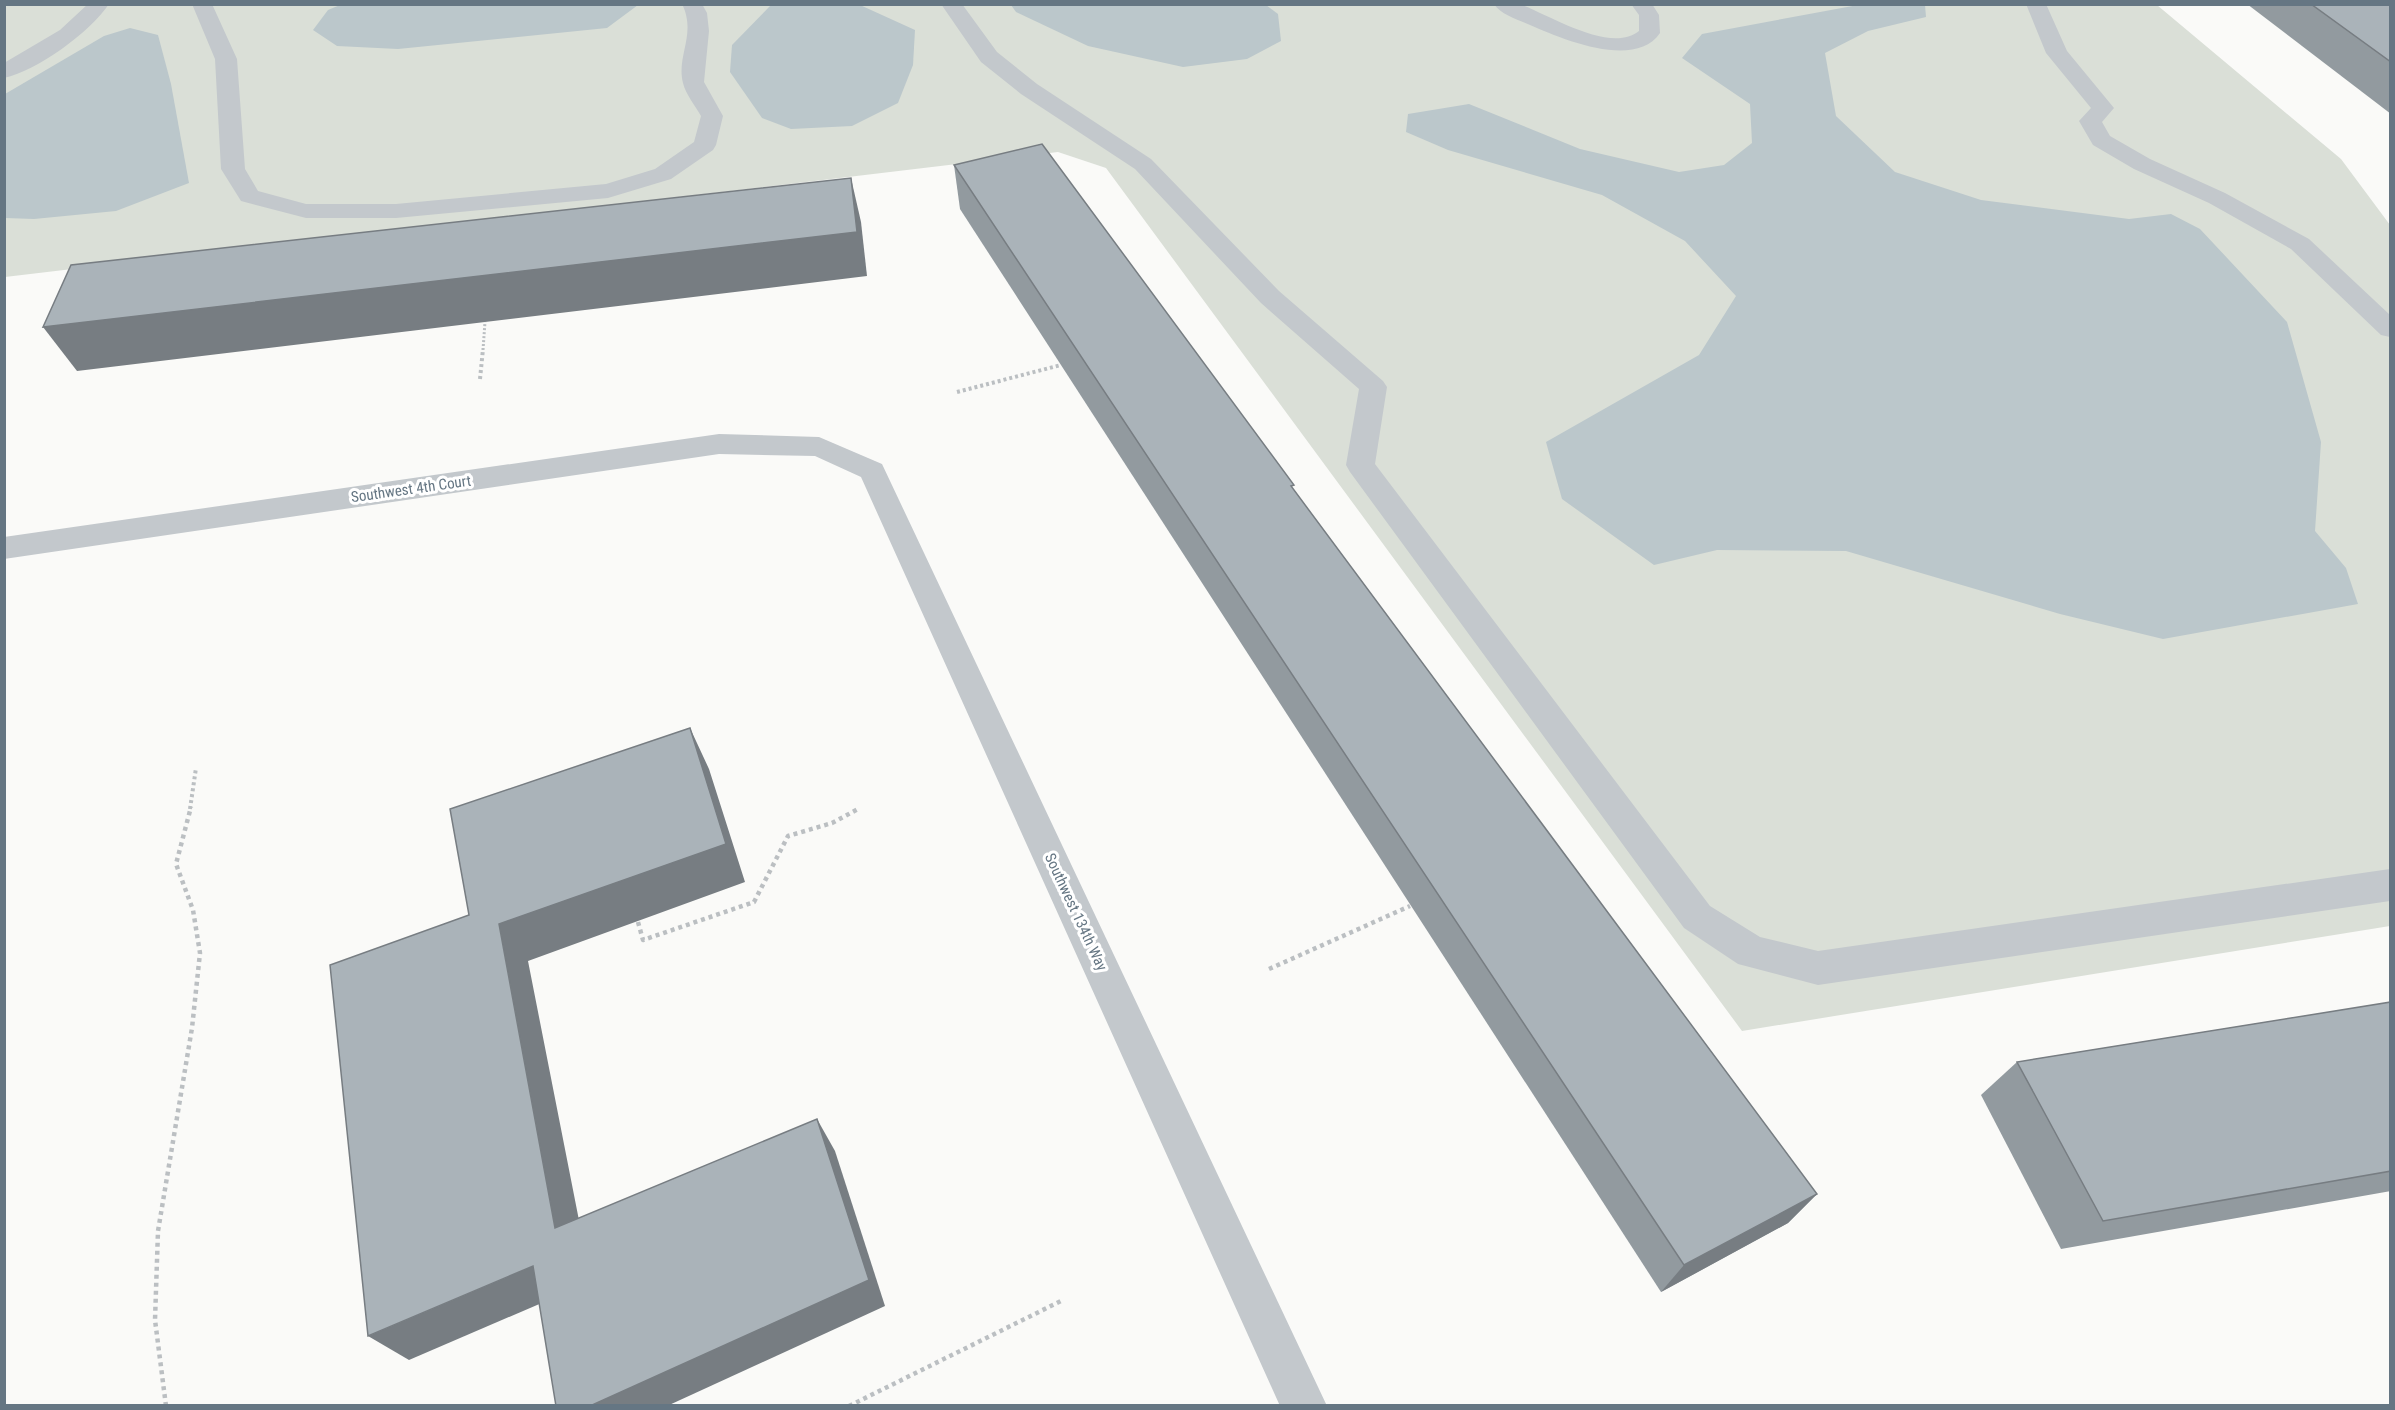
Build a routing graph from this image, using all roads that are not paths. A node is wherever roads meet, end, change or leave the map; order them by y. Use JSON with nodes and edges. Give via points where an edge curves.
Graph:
{"nodes":[{"id":1,"x":99,"y":4,"type":"edge"},
{"id":2,"x":202,"y":4,"type":"edge"},
{"id":3,"x":692,"y":4,"type":"edge"},
{"id":4,"x":951,"y":4,"type":"edge"},
{"id":5,"x":1504,"y":4,"type":"edge"},
{"id":6,"x":1641,"y":4,"type":"edge"},
{"id":7,"x":2036,"y":4,"type":"edge"},
{"id":8,"x":4,"y":72,"type":"edge"},
{"id":9,"x":2391,"y":328,"type":"edge"},
{"id":10,"x":819,"y":447,"type":"joint"},
{"id":11,"x":4,"y":548,"type":"edge"},
{"id":12,"x":2391,"y":885,"type":"edge"},
{"id":13,"x":1304,"y":1406,"type":"edge"}],
"edges":[{"from":1,"to":8,"type":"street","via":[[91,16],[53,46]]},
{"from":2,"to":3,"type":"street","via":[[226,59],[233,169],[249,196],[306,211],[396,211],[608,190],[663,174],[705,145],[712,116],[693,80],[698,13]]},
{"from":4,"to":12,"type":"street","via":[[990,57],[1029,89],[1143,164],[1270,297],[1372,387],[1360,465],[1697,917],[1751,952],[1818,968]]},
{"from":5,"to":6,"type":"street","via":[[1566,32],[1608,43],[1636,44],[1650,33],[1649,15]]},
{"from":7,"to":9,"type":"street","via":[[2057,53],[2103,108],[2090,121],[2101,140],[2300,244]]},
{"from":10,"to":11,"type":"street","name":"Southwest 4th Court","via":[[719,444]]},
{"from":10,"to":13,"type":"street","name":"Southwest 134th Way","via":[[872,471]]}]}
